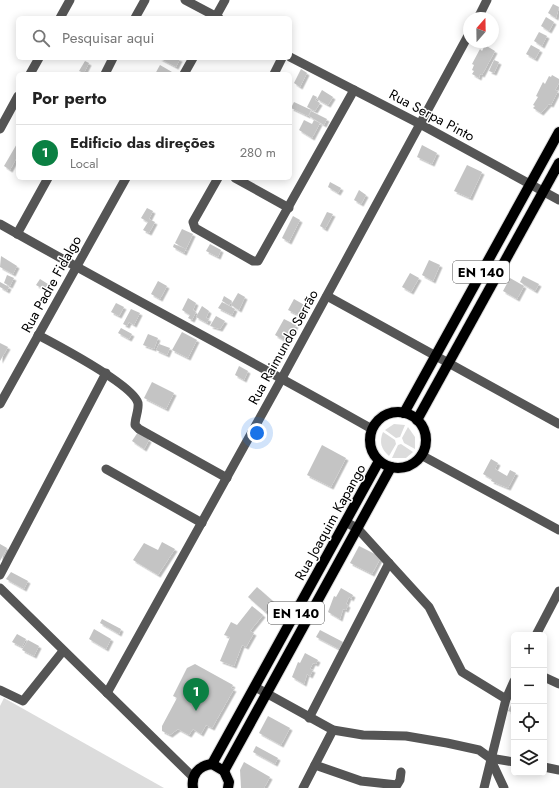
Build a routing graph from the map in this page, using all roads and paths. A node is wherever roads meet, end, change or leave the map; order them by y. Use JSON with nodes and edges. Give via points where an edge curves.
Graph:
{"nodes":[{"id":1,"x":70,"y":0,"type":"edge"},
{"id":2,"x":145,"y":0,"type":"edge"},
{"id":3,"x":185,"y":0,"type":"edge"},
{"id":4,"x":225,"y":0,"type":"edge"},
{"id":5,"x":487,"y":0,"type":"edge"},
{"id":6,"x":481,"y":12,"type":"edge"},
{"id":7,"x":61,"y":16,"type":"edge"},
{"id":8,"x":136,"y":16,"type":"edge"},
{"id":9,"x":215,"y":16,"type":"edge"},
{"id":10,"x":217,"y":16,"type":"edge"},
{"id":11,"x":463,"y":45,"type":"edge"},
{"id":12,"x":292,"y":58,"type":"edge"},
{"id":13,"x":38,"y":60,"type":"edge"},
{"id":14,"x":112,"y":60,"type":"edge"},
{"id":15,"x":192,"y":60,"type":"edge"},
{"id":16,"x":281,"y":60,"type":"edge"},
{"id":17,"x":31,"y":72,"type":"edge"},
{"id":18,"x":105,"y":72,"type":"edge"},
{"id":19,"x":185,"y":72,"type":"edge"},
{"id":20,"x":275,"y":72,"type":"edge"},
{"id":21,"x":354,"y":90,"type":"junction"},
{"id":22,"x":16,"y":100,"type":"edge"},
{"id":23,"x":420,"y":124,"type":"junction"},
{"id":24,"x":0,"y":129,"type":"edge"},
{"id":25,"x":559,"y":132,"type":"edge"},
{"id":26,"x":559,"y":163,"type":"edge"},
{"id":27,"x":47,"y":180,"type":"edge"},
{"id":28,"x":125,"y":180,"type":"edge"},
{"id":29,"x":217,"y":180,"type":"edge"},
{"id":30,"x":239,"y":180,"type":"edge"},
{"id":31,"x":530,"y":184,"type":"junction"},
{"id":32,"x":543,"y":192,"type":"junction"},
{"id":33,"x":559,"y":200,"type":"edge"},
{"id":34,"x":289,"y":208,"type":"junction"},
{"id":35,"x":0,"y":224,"type":"edge"},
{"id":36,"x":18,"y":234,"type":"junction"},
{"id":37,"x":77,"y":268,"type":"junction"},
{"id":38,"x":481,"y":272,"type":"junction"},
{"id":39,"x":495,"y":280,"type":"junction"},
{"id":40,"x":327,"y":296,"type":"junction"},
{"id":41,"x":38,"y":335,"type":"junction"},
{"id":42,"x":435,"y":356,"type":"junction"},
{"id":43,"x":449,"y":363,"type":"junction"},
{"id":44,"x":106,"y":373,"type":"junction"},
{"id":45,"x":282,"y":378,"type":"junction"},
{"id":46,"x":0,"y":404,"type":"edge"},
{"id":47,"x":404,"y":413,"type":"junction"},
{"id":48,"x":417,"y":420,"type":"junction"},
{"id":49,"x":559,"y":424,"type":"edge"},
{"id":50,"x":372,"y":429,"type":"junction"},
{"id":51,"x":422,"y":455,"type":"junction"},
{"id":52,"x":379,"y":461,"type":"junction"},
{"id":53,"x":391,"y":468,"type":"junction"},
{"id":54,"x":106,"y":469,"type":"dead end"},
{"id":55,"x":227,"y":478,"type":"junction"},
{"id":56,"x":346,"y":522,"type":"junction"},
{"id":57,"x":202,"y":523,"type":"junction"},
{"id":58,"x":358,"y":529,"type":"junction"},
{"id":59,"x":559,"y":530,"type":"edge"},
{"id":60,"x":389,"y":563,"type":"junction"},
{"id":61,"x":0,"y":575,"type":"edge"},
{"id":62,"x":0,"y":588,"type":"edge"},
{"id":63,"x":559,"y":591,"type":"edge"},
{"id":64,"x":302,"y":602,"type":"junction"},
{"id":65,"x":314,"y":609,"type":"junction"},
{"id":66,"x":538,"y":632,"type":"edge"},
{"id":67,"x":63,"y":651,"type":"junction"},
{"id":68,"x":547,"y":678,"type":"edge"},
{"id":69,"x":559,"y":684,"type":"edge"},
{"id":70,"x":255,"y":687,"type":"junction"},
{"id":71,"x":511,"y":688,"type":"edge"},
{"id":72,"x":0,"y":690,"type":"edge"},
{"id":73,"x":107,"y":693,"type":"junction"},
{"id":74,"x":267,"y":695,"type":"junction"},
{"id":75,"x":506,"y":699,"type":"junction"},
{"id":76,"x":309,"y":718,"type":"junction"},
{"id":77,"x":333,"y":730,"type":"junction"},
{"id":78,"x":490,"y":758,"type":"junction"},
{"id":79,"x":511,"y":762,"type":"edge"},
{"id":80,"x":212,"y":764,"type":"junction"},
{"id":81,"x":315,"y":764,"type":"junction"},
{"id":82,"x":547,"y":768,"type":"edge"},
{"id":83,"x":559,"y":770,"type":"edge"},
{"id":84,"x":224,"y":771,"type":"junction"},
{"id":85,"x":401,"y":772,"type":"dead end"},
{"id":86,"x":193,"y":777,"type":"junction"},
{"id":87,"x":193,"y":788,"type":"edge"},
{"id":88,"x":228,"y":788,"type":"edge"},
{"id":89,"x":303,"y":788,"type":"edge"},
{"id":90,"x":484,"y":788,"type":"edge"},
{"id":91,"x":504,"y":788,"type":"edge"}],
"edges":[{"from":1,"to":7,"type":"street"},
{"from":2,"to":8,"type":"street"},
{"from":3,"to":9,"type":"street"},
{"from":4,"to":10,"type":"street"},
{"from":5,"to":6,"type":"street"},
{"from":11,"to":23,"type":"street","name":"Rua Raimundo Serrão"},
{"from":12,"to":21,"type":"street","name":"Rua Serpa Pinto"},
{"from":13,"to":17,"type":"street"},
{"from":14,"to":18,"type":"street"},
{"from":15,"to":19,"type":"street"},
{"from":16,"to":20,"type":"street"},
{"from":21,"to":23,"type":"street","name":"Rua Serpa Pinto"},
{"from":21,"to":34,"type":"street"},
{"from":22,"to":24,"type":"street"},
{"from":23,"to":31,"type":"street","name":"Rua Serpa Pinto"},
{"from":23,"to":40,"type":"street","name":"Rua Raimundo Serrão"},
{"from":25,"to":31,"type":"main road","number":"EN 140"},
{"from":26,"to":32,"type":"main road","number":"EN 140"},
{"from":27,"to":36,"type":"street"},
{"from":28,"to":37,"type":"street","name":"Rua Padre Fidalgo"},
{"from":29,"to":34,"type":"street","via":[[193,226],[254,261],[261,258]]},
{"from":30,"to":34,"type":"street"},
{"from":31,"to":32,"type":"street","name":"Rua Serpa Pinto"},
{"from":31,"to":38,"type":"main road","number":"EN 140"},
{"from":32,"to":33,"type":"street","name":"Rua Serpa Pinto"},
{"from":32,"to":39,"type":"main road","number":"EN 140"},
{"from":35,"to":36,"type":"street"},
{"from":36,"to":37,"type":"street"},
{"from":37,"to":41,"type":"street","name":"Rua Padre Fidalgo"},
{"from":37,"to":45,"type":"street"},
{"from":38,"to":39,"type":"main road"},
{"from":38,"to":42,"type":"main road","number":"EN 140"},
{"from":39,"to":43,"type":"main road","number":"EN 140"},
{"from":40,"to":42,"type":"street"},
{"from":40,"to":45,"type":"street","name":"Rua Raimundo Serrão"},
{"from":41,"to":44,"type":"street"},
{"from":41,"to":46,"type":"street","name":"Rua Padre Fidalgo"},
{"from":42,"to":43,"type":"street"},
{"from":42,"to":47,"type":"main road","number":"EN 140"},
{"from":43,"to":48,"type":"main road","number":"EN 140"},
{"from":43,"to":49,"type":"street"},
{"from":44,"to":55,"type":"street","via":[[136,399],[138,408],[135,425],[139,429]]},
{"from":44,"to":61,"type":"street"},
{"from":45,"to":50,"type":"street"},
{"from":45,"to":55,"type":"street","name":"Rua Raimundo Serrão"},
{"from":47,"to":48,"type":"main road"},
{"from":47,"to":50,"type":"main road","via":[[385,415]]},
{"from":48,"to":51,"type":"main road","via":[[426,437]]},
{"from":50,"to":52,"type":"main road","via":[[370,446]]},
{"from":51,"to":53,"type":"main road","via":[[408,466]]},
{"from":51,"to":59,"type":"street"},
{"from":52,"to":53,"type":"main road"},
{"from":52,"to":56,"type":"main road","name":"Rua Joaquim Kapango","number":"EN 140"},
{"from":53,"to":58,"type":"main road","name":"Rua Joaquim Kapango","number":"EN 140"},
{"from":54,"to":57,"type":"street"},
{"from":55,"to":57,"type":"street","name":"Rua Raimundo Serrão"},
{"from":56,"to":58,"type":"street"},
{"from":56,"to":64,"type":"main road","name":"Rua Joaquim Kapango","number":"EN 140"},
{"from":57,"to":73,"type":"street","name":"Rua Raimundo Serrão"},
{"from":58,"to":60,"type":"street"},
{"from":58,"to":65,"type":"main road","name":"Rua Joaquim Kapango","number":"EN 140"},
{"from":60,"to":75,"type":"street","via":[[429,607],[462,672]]},
{"from":60,"to":76,"type":"street"},
{"from":62,"to":67,"type":"street"},
{"from":63,"to":66,"type":"street"},
{"from":64,"to":65,"type":"main road"},
{"from":64,"to":70,"type":"main road","name":"Rua Joaquim Kapango","number":"EN 140"},
{"from":65,"to":74,"type":"main road","name":"Rua Joaquim Kapango","number":"EN 140"},
{"from":67,"to":72,"type":"street","via":[[23,701]]},
{"from":67,"to":73,"type":"street"},
{"from":68,"to":69,"type":"street"},
{"from":70,"to":74,"type":"street"},
{"from":70,"to":80,"type":"main road","name":"Rua Joaquim Kapango","number":"EN 140"},
{"from":71,"to":75,"type":"street"},
{"from":73,"to":86,"type":"street"},
{"from":74,"to":76,"type":"street"},
{"from":74,"to":84,"type":"main road","name":"Rua Joaquim Kapango","number":"EN 140"},
{"from":75,"to":78,"type":"street"},
{"from":76,"to":77,"type":"street"},
{"from":77,"to":78,"type":"street","via":[[363,735],[406,736],[447,743],[479,750]]},
{"from":77,"to":81,"type":"street"},
{"from":78,"to":79,"type":"street"},
{"from":78,"to":90,"type":"street"},
{"from":78,"to":91,"type":"street"},
{"from":80,"to":84,"type":"main road"},
{"from":80,"to":86,"type":"main road","via":[[200,768]]},
{"from":81,"to":85,"type":"street","via":[[370,783],[397,785]]},
{"from":81,"to":89,"type":"street"},
{"from":82,"to":83,"type":"street"},
{"from":84,"to":88,"type":"main road","via":[[229,782]]},
{"from":86,"to":87,"type":"main road"}]}
